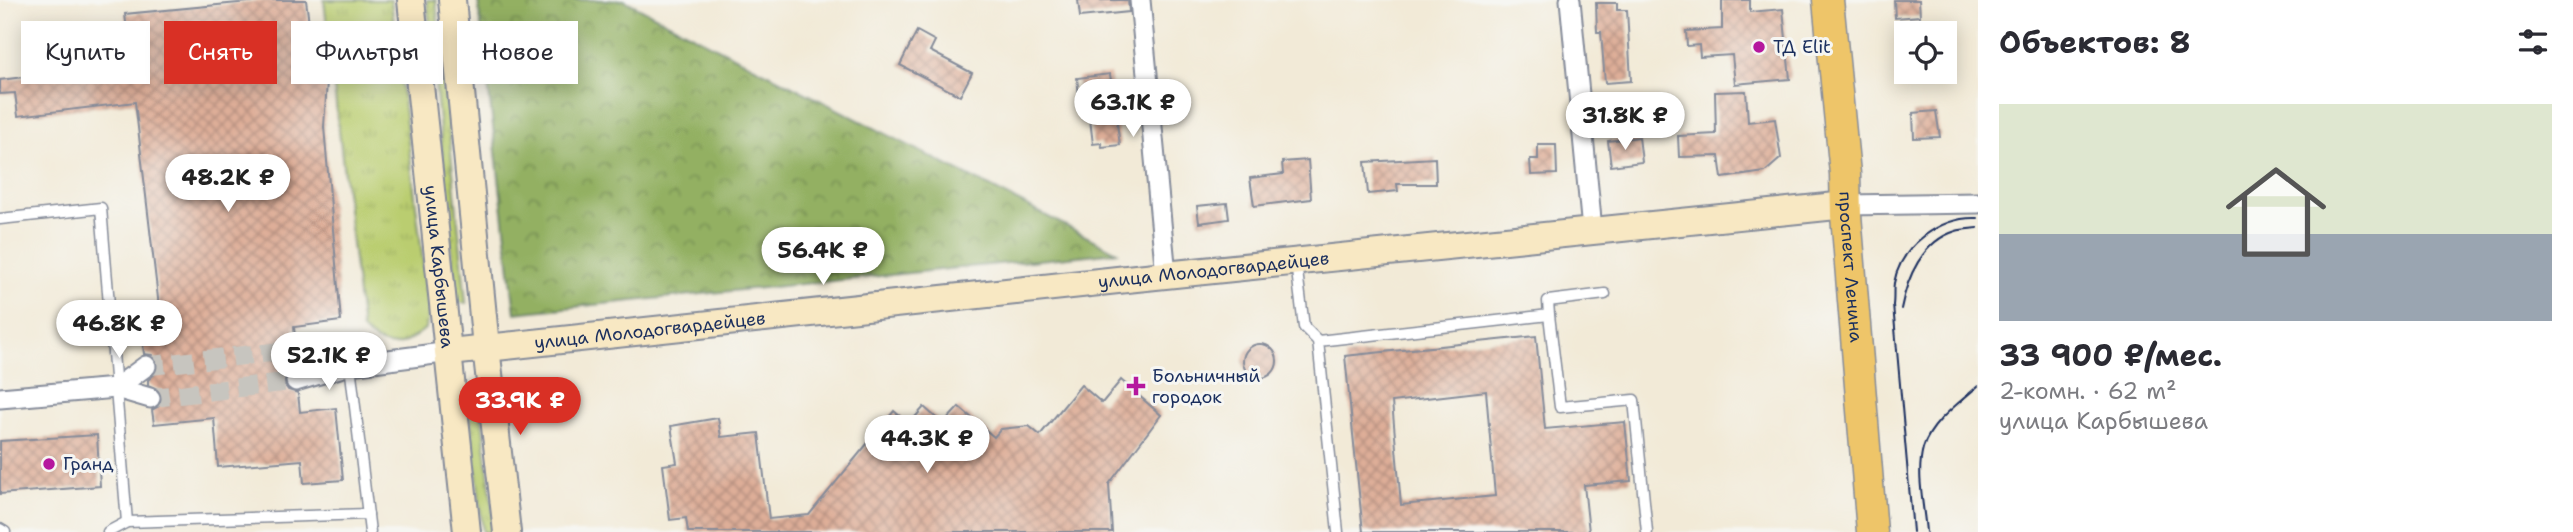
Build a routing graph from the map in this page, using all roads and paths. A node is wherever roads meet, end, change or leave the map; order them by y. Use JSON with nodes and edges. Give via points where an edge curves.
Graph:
{"nodes":[{"id":1,"x":411,"y":0,"type":"edge"},
{"id":2,"x":452,"y":0,"type":"edge"},
{"id":3,"x":1140,"y":0,"type":"edge"},
{"id":4,"x":1570,"y":0,"type":"edge"},
{"id":5,"x":1828,"y":0,"type":"edge"},
{"id":6,"x":1978,"y":203,"type":"edge"},
{"id":7,"x":1846,"y":205,"type":"junction"},
{"id":8,"x":0,"y":219,"type":"edge"},
{"id":9,"x":1592,"y":230,"type":"junction"},
{"id":10,"x":1296,"y":261,"type":"junction"},
{"id":11,"x":1166,"y":275,"type":"junction"},
{"id":12,"x":1605,"y":294,"type":"dead end"},
{"id":13,"x":1549,"y":315,"type":"junction"},
{"id":14,"x":1318,"y":341,"type":"junction"},
{"id":15,"x":486,"y":347,"type":"junction"},
{"id":16,"x":296,"y":350,"type":"tunnel mouth"},
{"id":17,"x":450,"y":352,"type":"junction"},
{"id":18,"x":350,"y":365,"type":"junction"},
{"id":19,"x":146,"y":366,"type":"tunnel mouth"},
{"id":20,"x":296,"y":381,"type":"tunnel mouth"},
{"id":21,"x":116,"y":388,"type":"junction"},
{"id":22,"x":0,"y":398,"type":"edge"},
{"id":23,"x":150,"y":398,"type":"tunnel mouth"},
{"id":24,"x":368,"y":514,"type":"junction"},
{"id":25,"x":127,"y":522,"type":"junction"},
{"id":26,"x":0,"y":529,"type":"edge"},
{"id":27,"x":5,"y":532,"type":"edge"},
{"id":28,"x":108,"y":532,"type":"edge"},
{"id":29,"x":370,"y":532,"type":"edge"},
{"id":30,"x":467,"y":532,"type":"edge"},
{"id":31,"x":507,"y":532,"type":"edge"},
{"id":32,"x":1338,"y":532,"type":"edge"},
{"id":33,"x":1647,"y":532,"type":"edge"},
{"id":34,"x":1872,"y":532,"type":"edge"}],
"edges":[{"from":1,"to":17,"type":"street","name":"улица Карбышева"},
{"from":2,"to":15,"type":"street","name":"улица Карбышева"},
{"from":3,"to":11,"type":"street"},
{"from":4,"to":9,"type":"street"},
{"from":5,"to":7,"type":"main road","name":"проспект Ленина"},
{"from":6,"to":7,"type":"street","name":"улица Молодогвардейцев"},
{"from":7,"to":9,"type":"street","name":"улица Молодогвардейцев"},
{"from":7,"to":34,"type":"main road","name":"проспект Ленина"},
{"from":8,"to":21,"type":"lane","via":[[101,208]]},
{"from":9,"to":10,"type":"street","name":"улица Молодогвардейцев"},
{"from":10,"to":11,"type":"street","name":"улица Молодогвардейцев"},
{"from":10,"to":14,"type":"lane","via":[[1304,327]]},
{"from":11,"to":15,"type":"street","name":"улица Молодогвардейцев"},
{"from":12,"to":13,"type":"lane","via":[[1548,301]]},
{"from":13,"to":14,"type":"lane"},
{"from":13,"to":33,"type":"lane","via":[[1560,407],[1634,400]]},
{"from":14,"to":32,"type":"lane"},
{"from":15,"to":17,"type":"street","name":"улица Молодогвардейцев"},
{"from":15,"to":31,"type":"street","name":"улица Карбышева"},
{"from":16,"to":18,"type":"street"},
{"from":17,"to":18,"type":"street"},
{"from":17,"to":30,"type":"street","name":"улица Карбышева"},
{"from":18,"to":20,"type":"street"},
{"from":18,"to":24,"type":"lane"},
{"from":19,"to":21,"type":"street"},
{"from":21,"to":22,"type":"street"},
{"from":21,"to":23,"type":"street"},
{"from":21,"to":25,"type":"lane"},
{"from":24,"to":25,"type":"lane"},
{"from":24,"to":29,"type":"lane"},
{"from":25,"to":28,"type":"lane"},
{"from":26,"to":27,"type":"lane"}]}
